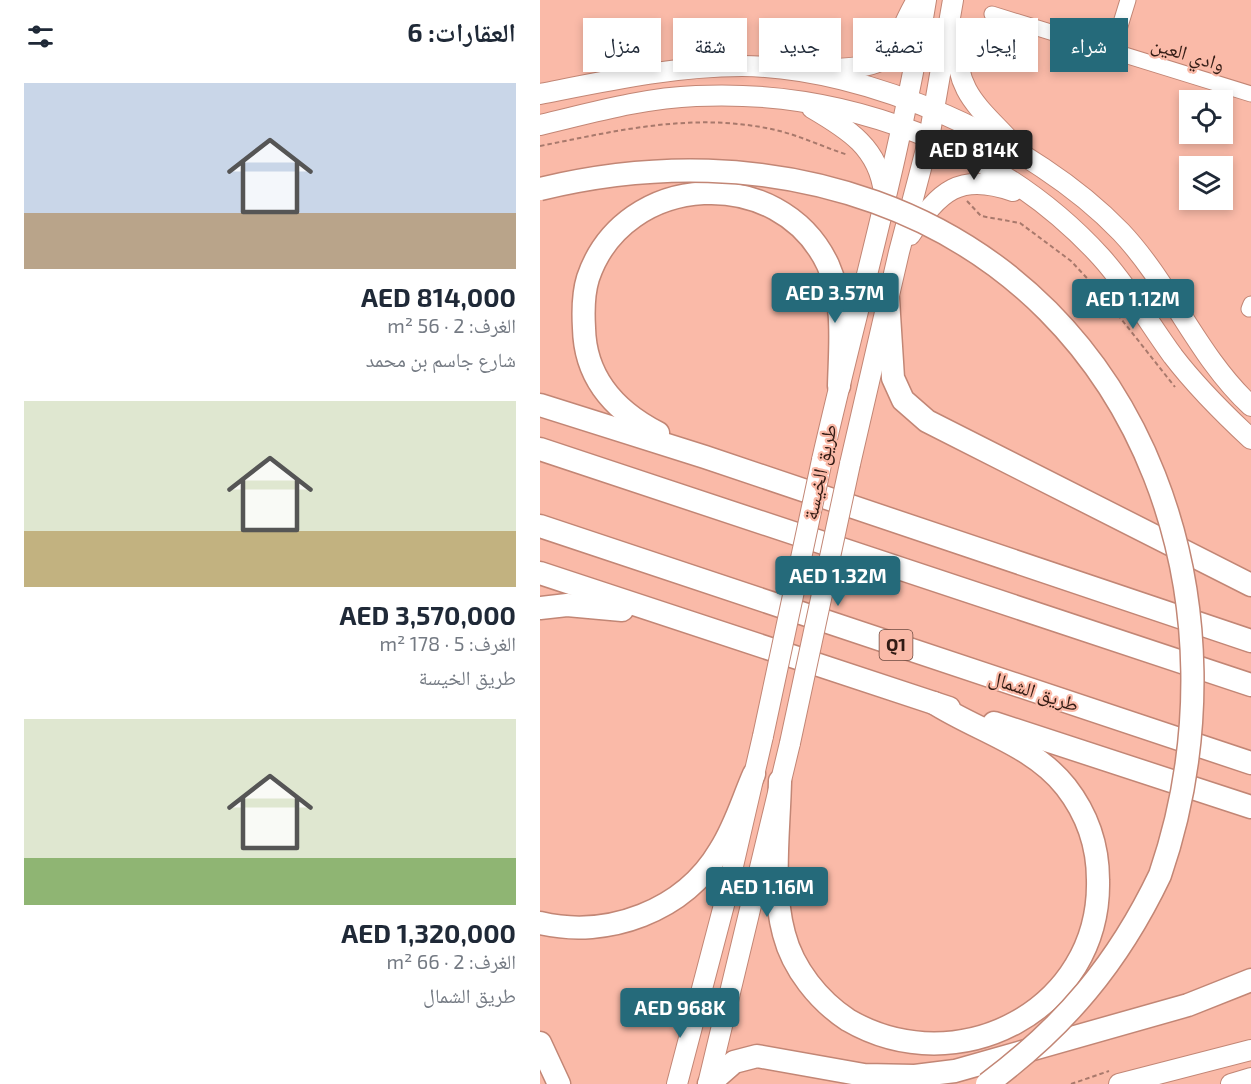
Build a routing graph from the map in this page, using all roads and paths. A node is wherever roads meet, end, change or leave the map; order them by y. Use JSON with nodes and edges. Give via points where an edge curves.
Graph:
{"nodes":[{"id":1,"x":917,"y":0,"type":"edge"},
{"id":2,"x":926,"y":0,"type":"edge"},
{"id":3,"x":953,"y":0,"type":"edge"},
{"id":4,"x":1128,"y":0,"type":"edge"},
{"id":5,"x":992,"y":14,"type":"dead end"},
{"id":6,"x":1122,"y":18,"type":"edge"},
{"id":7,"x":1050,"y":32,"type":"edge"},
{"id":8,"x":1128,"y":57,"type":"edge"},
{"id":9,"x":759,"y":66,"type":"edge"},
{"id":10,"x":841,"y":70,"type":"edge"},
{"id":11,"x":815,"y":72,"type":"edge"},
{"id":12,"x":540,"y":94,"type":"edge"},
{"id":13,"x":1251,"y":94,"type":"edge"},
{"id":14,"x":800,"y":100,"type":"junction"},
{"id":15,"x":909,"y":102,"type":"junction"},
{"id":16,"x":934,"y":112,"type":"junction"},
{"id":17,"x":540,"y":125,"type":"edge"},
{"id":18,"x":903,"y":127,"type":"junction"},
{"id":19,"x":929,"y":138,"type":"junction"},
{"id":20,"x":540,"y":146,"type":"edge"},
{"id":21,"x":868,"y":149,"type":"junction"},
{"id":22,"x":1029,"y":160,"type":"junction"},
{"id":23,"x":956,"y":187,"type":"junction"},
{"id":24,"x":540,"y":189,"type":"edge"},
{"id":25,"x":884,"y":196,"type":"junction"},
{"id":26,"x":1034,"y":198,"type":"junction"},
{"id":27,"x":899,"y":252,"type":"junction"},
{"id":28,"x":888,"y":299,"type":"junction"},
{"id":29,"x":839,"y":386,"type":"junction"},
{"id":30,"x":1176,"y":388,"type":"dead end"},
{"id":31,"x":540,"y":405,"type":"edge"},
{"id":32,"x":1251,"y":406,"type":"edge"},
{"id":33,"x":1251,"y":439,"type":"edge"},
{"id":34,"x":540,"y":449,"type":"edge"},
{"id":35,"x":705,"y":457,"type":"junction"},
{"id":36,"x":540,"y":526,"type":"edge"},
{"id":37,"x":540,"y":573,"type":"edge"},
{"id":38,"x":1251,"y":585,"type":"edge"},
{"id":39,"x":540,"y":608,"type":"edge"},
{"id":40,"x":668,"y":616,"type":"junction"},
{"id":41,"x":1251,"y":641,"type":"edge"},
{"id":42,"x":1251,"y":685,"type":"edge"},
{"id":43,"x":934,"y":703,"type":"junction"},
{"id":44,"x":1251,"y":763,"type":"edge"},
{"id":45,"x":754,"y":774,"type":"junction"},
{"id":46,"x":780,"y":781,"type":"junction"},
{"id":47,"x":1251,"y":807,"type":"edge"},
{"id":48,"x":540,"y":923,"type":"edge"},
{"id":49,"x":1251,"y":980,"type":"edge"},
{"id":50,"x":700,"y":997,"type":"junction"},
{"id":51,"x":540,"y":1043,"type":"edge"},
{"id":52,"x":1251,"y":1050,"type":"edge"},
{"id":53,"x":1251,"y":1078,"type":"edge"},
{"id":54,"x":559,"y":1084,"type":"edge"},
{"id":55,"x":677,"y":1084,"type":"edge"},
{"id":56,"x":689,"y":1084,"type":"edge"},
{"id":57,"x":708,"y":1084,"type":"edge"},
{"id":58,"x":987,"y":1084,"type":"edge"},
{"id":59,"x":1119,"y":1084,"type":"edge"},
{"id":60,"x":1231,"y":1084,"type":"edge"}],
"edges":[{"from":1,"to":10,"type":"main road","via":[[898,43],[881,60]]},
{"from":2,"to":15,"type":"main road","name":"طريق الخيسة"},
{"from":3,"to":16,"type":"main road"},
{"from":3,"to":22,"type":"main road","via":[[957,64],[966,91],[977,108]]},
{"from":4,"to":6,"type":"street"},
{"from":5,"to":7,"type":"street","name":"وادي العين"},
{"from":8,"to":13,"type":"street","name":"وادي العين"},
{"from":9,"to":12,"type":"main road","via":[[658,72]]},
{"from":11,"to":15,"type":"main road","via":[[854,81]]},
{"from":14,"to":17,"type":"main road","via":[[729,95],[682,97],[624,105]]},
{"from":14,"to":18,"type":"main road"},
{"from":14,"to":21,"type":"main road","via":[[843,126]]},
{"from":15,"to":16,"type":"main road"},
{"from":15,"to":18,"type":"main road","name":"طريق الخيسة"},
{"from":16,"to":19,"type":"main road"},
{"from":16,"to":22,"type":"main road"},
{"from":18,"to":19,"type":"main road"},
{"from":18,"to":25,"type":"main road","name":"طريق الخيسة"},
{"from":19,"to":26,"type":"main road","via":[[984,165]]},
{"from":19,"to":27,"type":"main road"},
{"from":20,"to":21,"type":"path","via":[[629,127],[714,122],[792,134],[846,155],[858,155]]},
{"from":21,"to":25,"type":"main road"},
{"from":22,"to":32,"type":"main road","via":[[1078,193],[1121,233],[1152,269],[1219,371]]},
{"from":23,"to":26,"type":"main road","via":[[989,183]]},
{"from":23,"to":27,"type":"main road","via":[[932,204]]},
{"from":23,"to":30,"type":"path","via":[[981,216],[1020,223],[1071,261]]},
{"from":24,"to":58,"type":"highway","bridge":true,"via":[[598,177],[705,170],[774,176],[876,202],[973,250],[1055,314],[1116,383],[1158,450],[1187,521],[1202,587],[1208,669],[1197,770],[1172,850],[1141,914],[1105,972],[1066,1017],[1020,1060]]},
{"from":25,"to":29,"type":"main road","name":"طريق الخيسة"},
{"from":26,"to":33,"type":"main road","via":[[1100,256],[1184,370]]},
{"from":27,"to":28,"type":"main road"},
{"from":28,"to":38,"type":"highway","via":[[893,378],[903,400],[927,421]]},
{"from":28,"to":46,"type":"main road","bridge":true},
{"from":29,"to":35,"type":"highway","via":[[838,293],[812,240],[793,221],[750,198],[697,192],[660,201],[628,220],[605,247],[588,278],[583,304],[584,340],[593,374],[607,396],[646,427]]},
{"from":29,"to":45,"type":"main road","name":"طريق الخيسة","bridge":true},
{"from":31,"to":35,"type":"highway"},
{"from":34,"to":42,"type":"highway"},
{"from":35,"to":41,"type":"highway"},
{"from":36,"to":44,"type":"highway","name":"طريق الشمال","number":"Q1"},
{"from":37,"to":40,"type":"highway"},
{"from":39,"to":40,"type":"highway","via":[[567,605]]},
{"from":40,"to":43,"type":"highway"},
{"from":43,"to":46,"type":"highway","via":[[1038,759],[1076,801],[1095,846],[1098,889],[1087,946],[1059,991],[1013,1027],[962,1045],[909,1045],[858,1026],[817,994],[784,935],[778,899]]},
{"from":43,"to":47,"type":"highway"},
{"from":45,"to":48,"type":"highway","via":[[721,849],[676,898],[642,916],[612,925],[574,927]]},
{"from":45,"to":50,"type":"main road","name":"طريق الخيسة"},
{"from":46,"to":57,"type":"main road"},
{"from":49,"to":57,"type":"highway","via":[[1188,1005],[955,1071],[915,1076],[864,1075],[757,1056],[734,1062]]},
{"from":50,"to":55,"type":"main road","name":"طريق الخيسة"},
{"from":50,"to":56,"type":"main road","via":[[697,1053]]},
{"from":51,"to":54,"type":"highway"},
{"from":52,"to":59,"type":"main road"},
{"from":53,"to":60,"type":"main road"}]}
